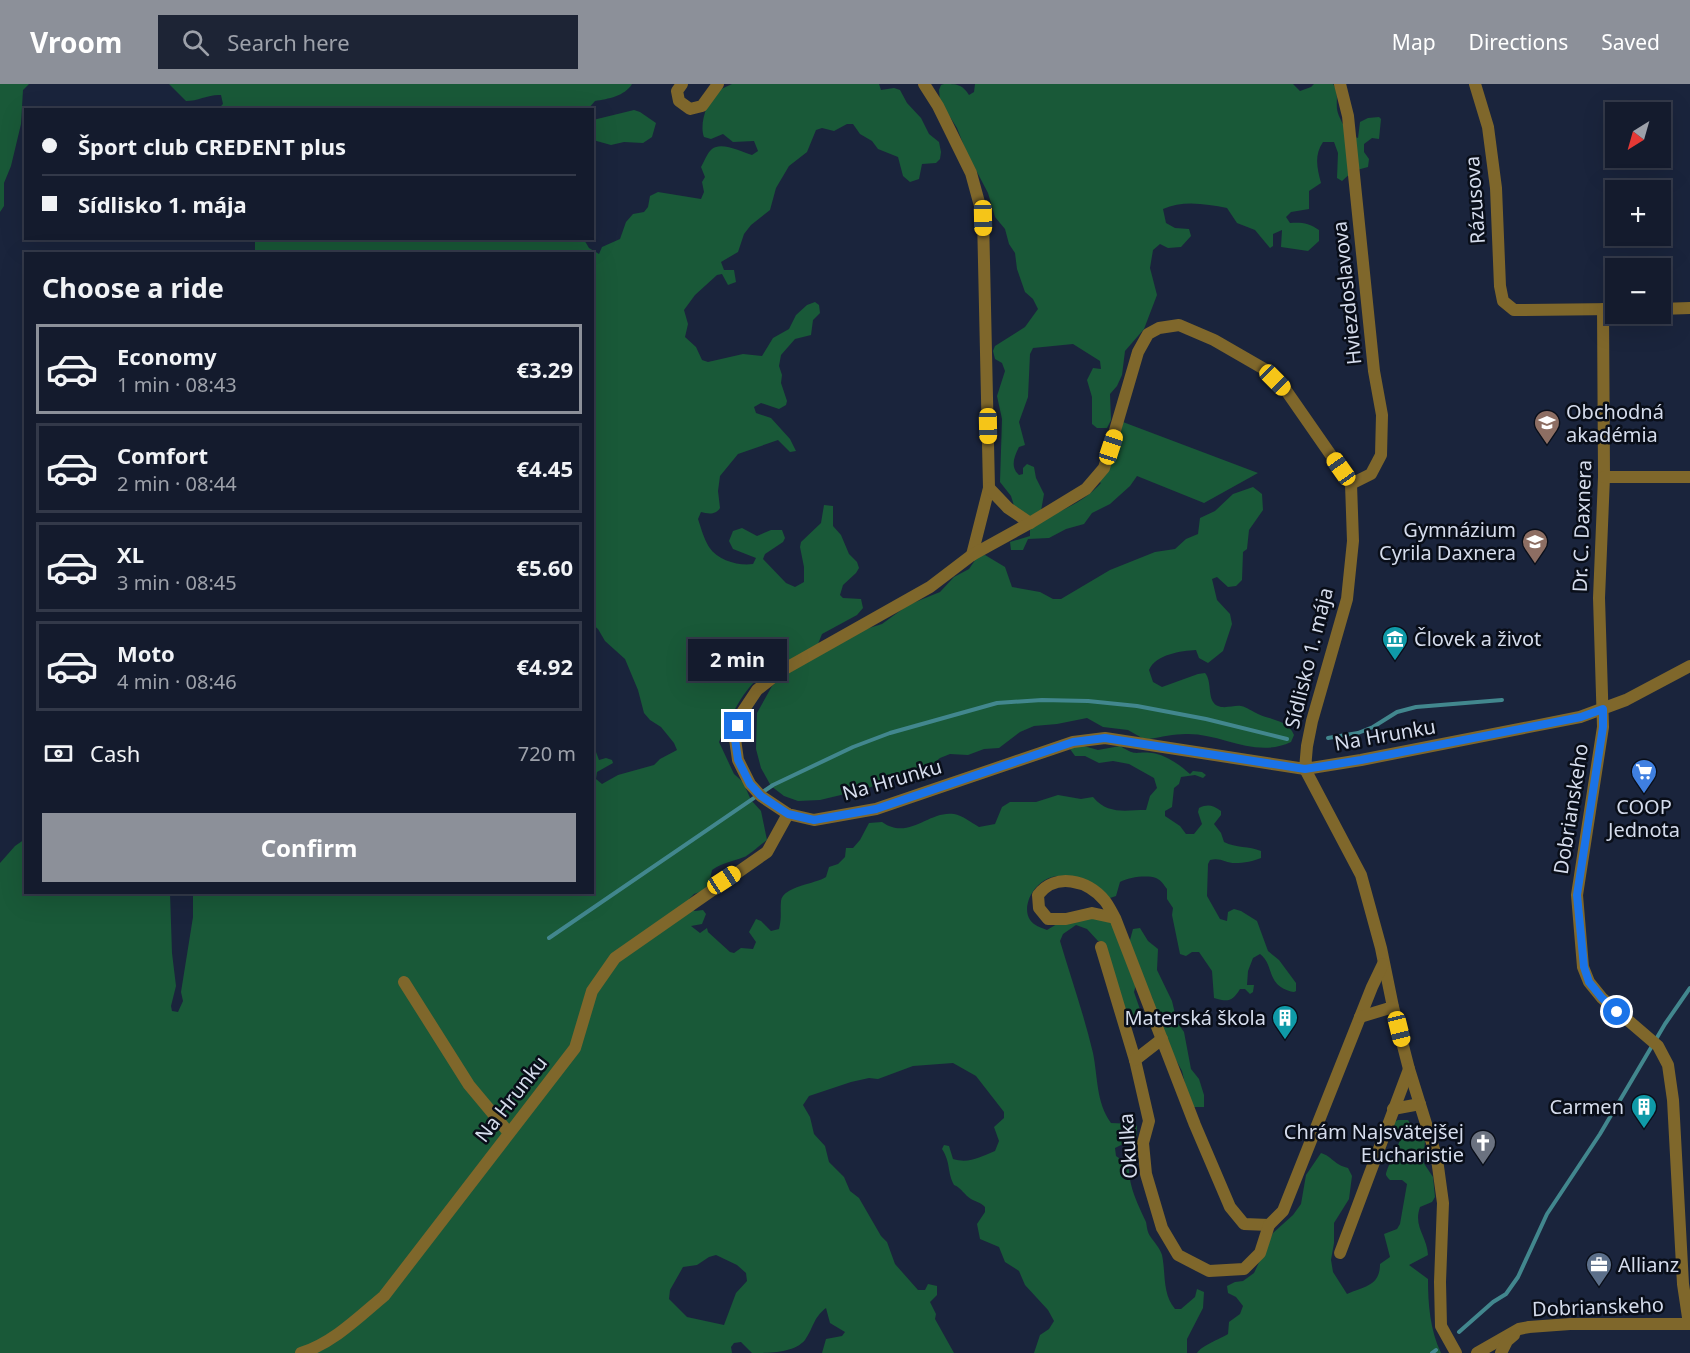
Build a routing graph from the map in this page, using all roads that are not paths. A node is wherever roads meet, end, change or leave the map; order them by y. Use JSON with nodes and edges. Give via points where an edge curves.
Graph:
{"nodes":[{"id":1,"x":682,"y":84,"type":"edge"},
{"id":2,"x":718,"y":84,"type":"edge"},
{"id":3,"x":924,"y":84,"type":"edge"},
{"id":4,"x":1340,"y":84,"type":"edge"},
{"id":5,"x":1474,"y":84,"type":"edge"},
{"id":6,"x":1605,"y":309,"type":"edge"},
{"id":7,"x":1671,"y":309,"type":"edge"},
{"id":8,"x":1690,"y":309,"type":"edge"},
{"id":9,"x":1609,"y":324,"type":"edge"},
{"id":10,"x":1604,"y":477,"type":"junction"},
{"id":11,"x":1690,"y":477,"type":"edge"},
{"id":12,"x":1351,"y":484,"type":"junction"},
{"id":13,"x":989,"y":488,"type":"junction"},
{"id":14,"x":1030,"y":523,"type":"junction"},
{"id":15,"x":972,"y":555,"type":"junction"},
{"id":16,"x":1690,"y":666,"type":"edge"},
{"id":17,"x":1603,"y":709,"type":"junction"},
{"id":18,"x":1305,"y":769,"type":"junction"},
{"id":19,"x":788,"y":814,"type":"junction"},
{"id":20,"x":1115,"y":918,"type":"junction"},
{"id":21,"x":1101,"y":947,"type":"dead end"},
{"id":22,"x":1383,"y":964,"type":"junction"},
{"id":23,"x":404,"y":982,"type":"dead end"},
{"id":24,"x":1393,"y":1007,"type":"junction"},
{"id":25,"x":1360,"y":1017,"type":"junction"},
{"id":26,"x":1162,"y":1039,"type":"junction"},
{"id":27,"x":1134,"y":1060,"type":"junction"},
{"id":28,"x":1409,"y":1069,"type":"junction"},
{"id":29,"x":1420,"y":1104,"type":"junction"},
{"id":30,"x":1393,"y":1109,"type":"junction"},
{"id":31,"x":509,"y":1134,"type":"junction"},
{"id":32,"x":1269,"y":1225,"type":"junction"},
{"id":33,"x":1340,"y":1254,"type":"dead end"},
{"id":34,"x":1690,"y":1324,"type":"edge"},
{"id":35,"x":1519,"y":1329,"type":"junction"},
{"id":36,"x":1453,"y":1350,"type":"edge"},
{"id":37,"x":302,"y":1353,"type":"edge"},
{"id":38,"x":1477,"y":1353,"type":"edge"},
{"id":39,"x":1501,"y":1353,"type":"edge"}],
"edges":[{"from":1,"to":2,"type":"street","via":[[677,91],[679,101],[690,109],[702,105]]},
{"from":3,"to":13,"type":"street","via":[[968,166],[983,218]]},
{"from":4,"to":12,"type":"street","name":"Hviezdoslavova","via":[[1348,116],[1382,415],[1381,455],[1371,474]]},
{"from":5,"to":6,"type":"street","name":"Rázusova","via":[[1488,128],[1503,301],[1514,310]]},
{"from":7,"to":8,"type":"street"},
{"from":9,"to":10,"type":"street","name":"Dr. C. Daxnera"},
{"from":10,"to":11,"type":"street"},
{"from":10,"to":17,"type":"street","name":"Dr. C. Daxnera","via":[[1599,598]]},
{"from":12,"to":14,"type":"street","via":[[1285,389],[1266,370],[1215,340],[1179,326],[1159,328],[1148,334],[1138,352],[1104,468],[1086,489]]},
{"from":12,"to":18,"type":"street","name":"Sídlisko 1. mája","via":[[1353,542],[1347,599],[1312,721]]},
{"from":13,"to":14,"type":"street"},
{"from":13,"to":15,"type":"street"},
{"from":14,"to":15,"type":"street"},
{"from":15,"to":19,"type":"street","via":[[930,587],[781,671],[757,690],[738,726],[738,760],[761,796]]},
{"from":16,"to":17,"type":"street","name":"Na Hrunku"},
{"from":17,"to":18,"type":"street","name":"Na Hrunku","via":[[1581,717]]},
{"from":17,"to":34,"type":"street","name":"Dobrianskeho","via":[[1577,895],[1584,967],[1589,982],[1602,998],[1653,1042],[1668,1065],[1683,1284]]},
{"from":18,"to":19,"type":"street","name":"Na Hrunku","via":[[1105,738],[1073,742],[876,809],[814,820]]},
{"from":18,"to":22,"type":"street","via":[[1361,875]]},
{"from":19,"to":31,"type":"street","name":"Na Hrunku","via":[[767,852],[615,958],[592,990],[575,1048]]},
{"from":20,"to":20,"type":"street","via":[[1105,900],[1085,886],[1065,879],[1045,886],[1038,895],[1039,908],[1048,919],[1092,913]]},
{"from":20,"to":26,"type":"street"},
{"from":21,"to":27,"type":"street","name":"Okulka"},
{"from":22,"to":24,"type":"street"},
{"from":22,"to":25,"type":"street","name":"Okulka"},
{"from":23,"to":31,"type":"street","via":[[470,1085]]},
{"from":24,"to":25,"type":"street"},
{"from":24,"to":28,"type":"street"},
{"from":25,"to":32,"type":"street","name":"Okulka","via":[[1283,1211]]},
{"from":26,"to":27,"type":"street"},
{"from":26,"to":32,"type":"street","via":[[1230,1207],[1244,1224]]},
{"from":27,"to":32,"type":"street","name":"Okulka","via":[[1149,1121],[1143,1143],[1146,1174],[1162,1228],[1178,1255],[1209,1271],[1244,1269],[1260,1253]]},
{"from":28,"to":29,"type":"street"},
{"from":28,"to":30,"type":"street"},
{"from":29,"to":30,"type":"street"},
{"from":29,"to":36,"type":"street","via":[[1437,1159],[1443,1203],[1441,1326]]},
{"from":30,"to":33,"type":"street"},
{"from":31,"to":37,"type":"street","name":"Na Hrunku","via":[[384,1296],[348,1326]]},
{"from":34,"to":35,"type":"street","name":"Dobrianskeho","via":[[1570,1324]]},
{"from":35,"to":38,"type":"street","name":"Dobrianskeho"},
{"from":35,"to":39,"type":"street"}]}
